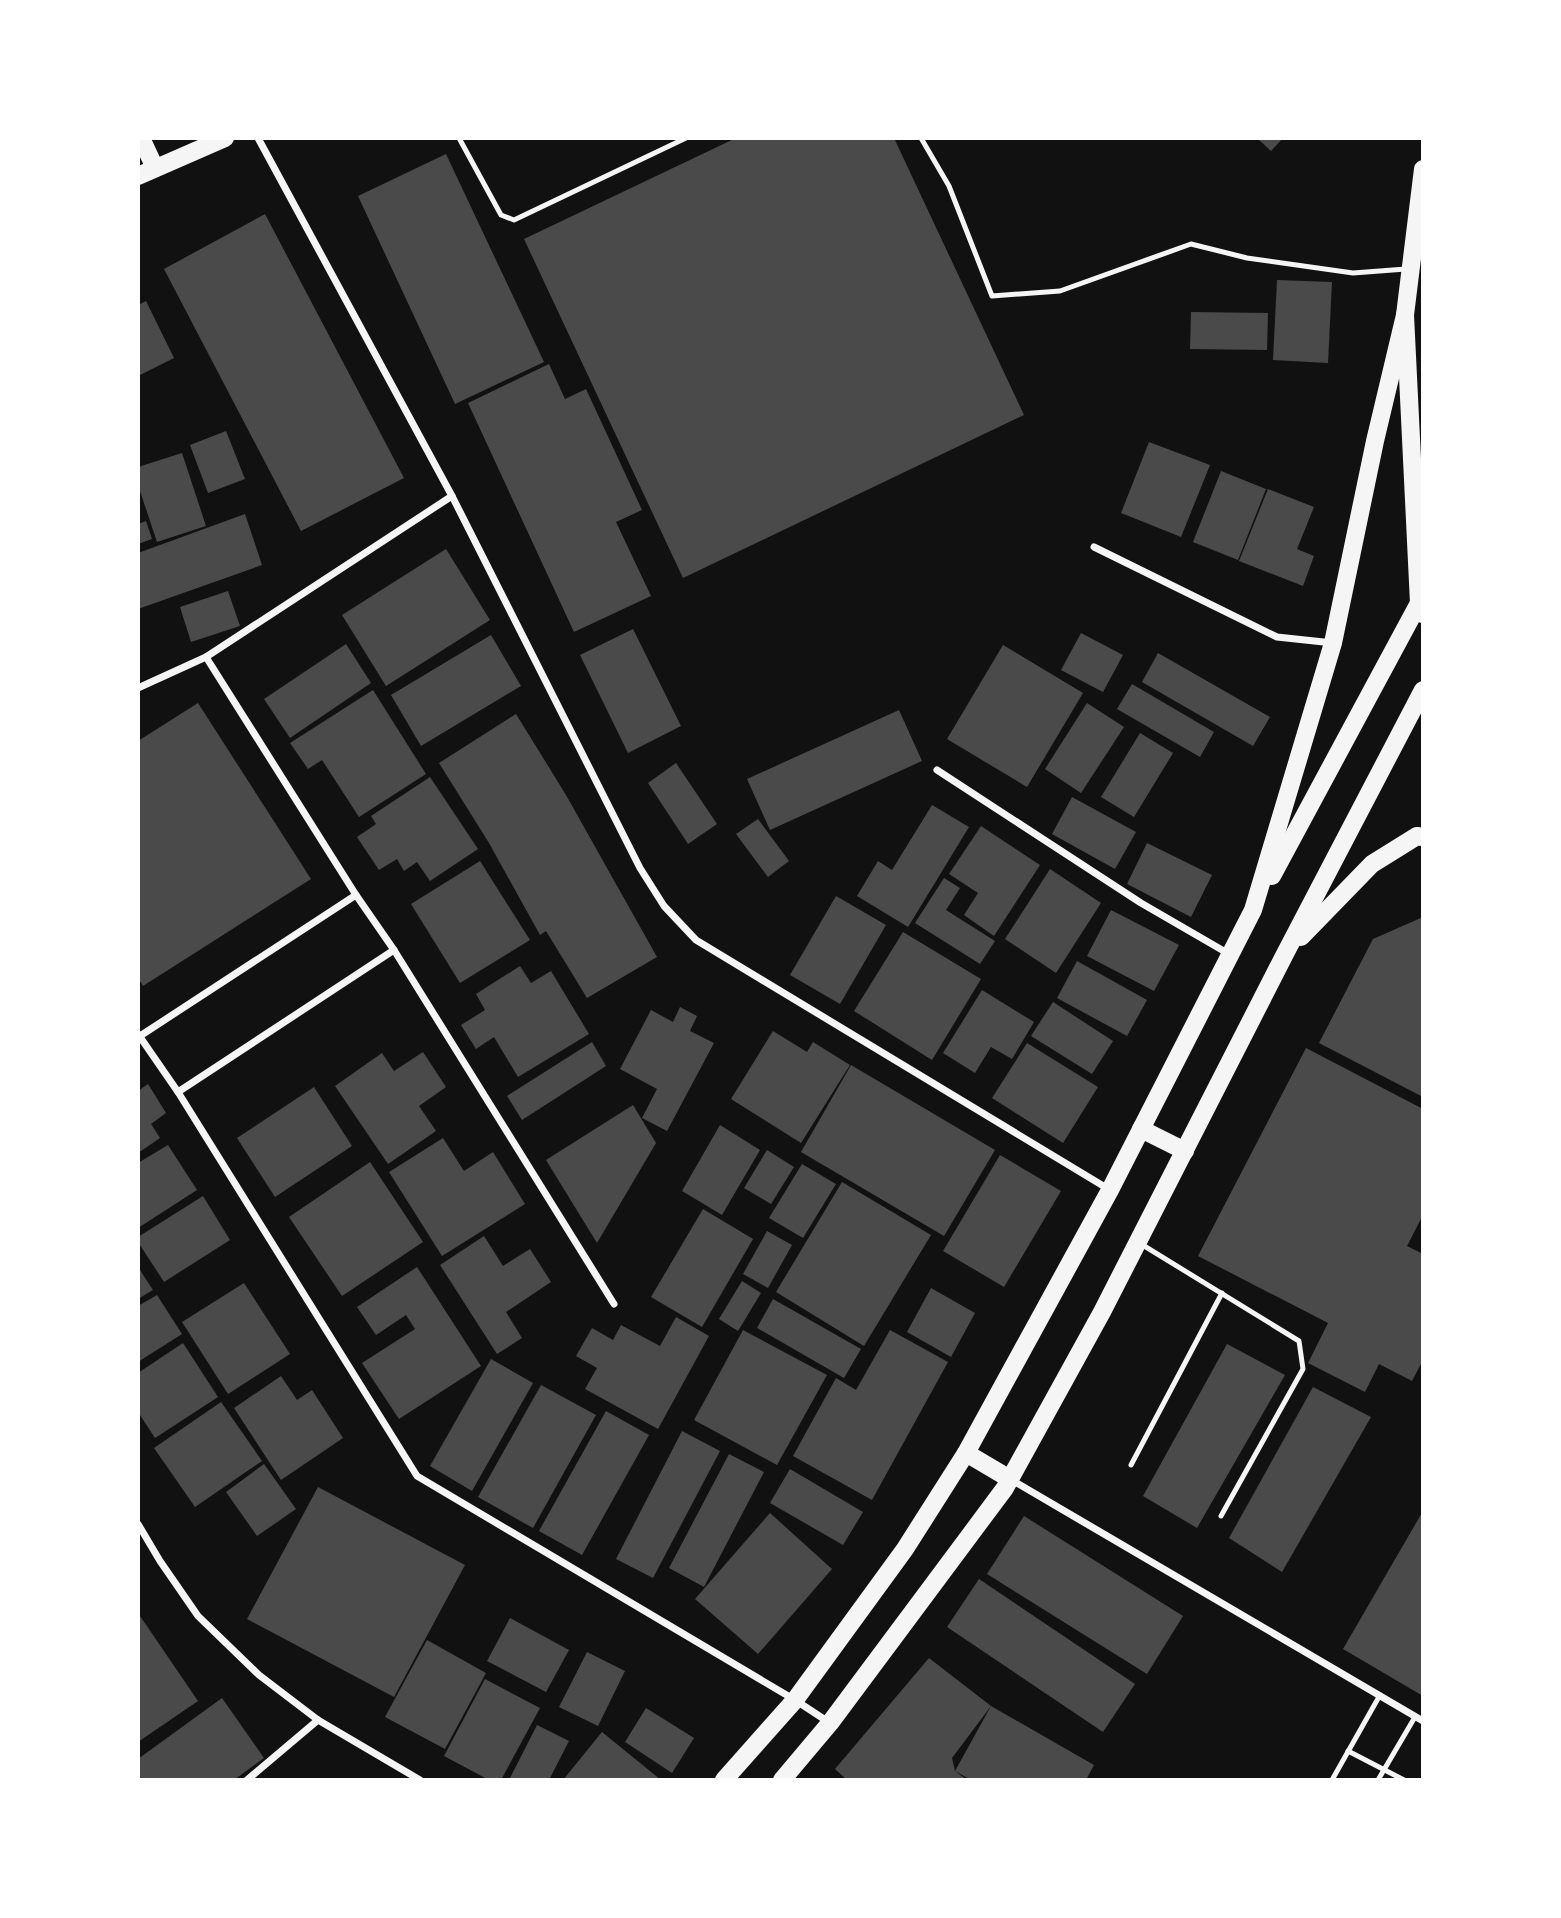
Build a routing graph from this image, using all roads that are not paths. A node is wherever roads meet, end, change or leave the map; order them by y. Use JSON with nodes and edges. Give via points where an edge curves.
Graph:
{"nodes":[{"id":1,"x":141,"y":138,"type":"edge"},
{"id":2,"x":225,"y":138,"type":"edge"},
{"id":3,"x":258,"y":138,"type":"edge"},
{"id":4,"x":459,"y":138,"type":"edge"},
{"id":5,"x":685,"y":138,"type":"edge"},
{"id":6,"x":921,"y":138,"type":"edge"},
{"id":7,"x":1423,"y":169,"type":"edge"},
{"id":8,"x":147,"y":172,"type":"edge"},
{"id":9,"x":1419,"y":218,"type":"edge"},
{"id":10,"x":1409,"y":268,"type":"junction"},
{"id":11,"x":1405,"y":315,"type":"junction"},
{"id":12,"x":452,"y":496,"type":"junction"},
{"id":13,"x":1419,"y":519,"type":"edge"},
{"id":14,"x":1094,"y":547,"type":"dead end"},
{"id":15,"x":1421,"y":608,"type":"edge"},
{"id":16,"x":1333,"y":643,"type":"junction"},
{"id":17,"x":206,"y":657,"type":"junction"},
{"id":18,"x":138,"y":688,"type":"edge"},
{"id":19,"x":1423,"y":690,"type":"edge"},
{"id":20,"x":937,"y":770,"type":"dead end"},
{"id":21,"x":1423,"y":837,"type":"edge"},
{"id":22,"x":356,"y":895,"type":"junction"},
{"id":23,"x":1253,"y":910,"type":"junction"},
{"id":24,"x":394,"y":950,"type":"junction"},
{"id":25,"x":1286,"y":952,"type":"junction"},
{"id":26,"x":1230,"y":955,"type":"junction"},
{"id":27,"x":139,"y":1035,"type":"edge"},
{"id":28,"x":178,"y":1092,"type":"junction"},
{"id":29,"x":1141,"y":1129,"type":"junction"},
{"id":30,"x":1185,"y":1151,"type":"junction"},
{"id":31,"x":1110,"y":1190,"type":"junction"},
{"id":32,"x":1139,"y":1242,"type":"junction"},
{"id":33,"x":1222,"y":1293,"type":"junction"},
{"id":34,"x":614,"y":1304,"type":"dead end"},
{"id":35,"x":966,"y":1453,"type":"junction"},
{"id":36,"x":1131,"y":1465,"type":"dead end"},
{"id":37,"x":1010,"y":1479,"type":"junction"},
{"id":38,"x":1221,"y":1516,"type":"dead end"},
{"id":39,"x":138,"y":1524,"type":"edge"},
{"id":40,"x":1380,"y":1695,"type":"junction"},
{"id":41,"x":795,"y":1700,"type":"junction"},
{"id":42,"x":1419,"y":1719,"type":"edge"},
{"id":43,"x":318,"y":1720,"type":"junction"},
{"id":44,"x":831,"y":1723,"type":"junction"},
{"id":45,"x":1348,"y":1751,"type":"junction"},
{"id":46,"x":1384,"y":1770,"type":"junction"},
{"id":47,"x":247,"y":1780,"type":"edge"},
{"id":48,"x":419,"y":1780,"type":"edge"},
{"id":49,"x":724,"y":1780,"type":"edge"},
{"id":50,"x":782,"y":1780,"type":"edge"},
{"id":51,"x":1332,"y":1780,"type":"edge"},
{"id":52,"x":1378,"y":1780,"type":"edge"},
{"id":53,"x":1404,"y":1780,"type":"edge"}],
"edges":[{"from":1,"to":8,"type":"main road"},
{"from":2,"to":8,"type":"main road"},
{"from":3,"to":12,"type":"street"},
{"from":4,"to":5,"type":"lane","via":[[501,215],[514,220]]},
{"from":6,"to":10,"type":"lane","via":[[949,186],[992,296],[1060,291],[1191,244],[1247,258],[1353,272]]},
{"from":7,"to":9,"type":"main road"},
{"from":9,"to":10,"type":"main road"},
{"from":10,"to":11,"type":"main road"},
{"from":11,"to":13,"type":"main road"},
{"from":11,"to":16,"type":"main road"},
{"from":12,"to":17,"type":"street"},
{"from":12,"to":31,"type":"street","via":[[640,868],[664,906],[696,940]]},
{"from":13,"to":15,"type":"main road"},
{"from":14,"to":16,"type":"street","via":[[1276,637]]},
{"from":15,"to":23,"type":"main road"},
{"from":16,"to":23,"type":"main road"},
{"from":17,"to":18,"type":"street"},
{"from":17,"to":22,"type":"street"},
{"from":19,"to":25,"type":"main road"},
{"from":20,"to":26,"type":"street","via":[[1141,903]]},
{"from":21,"to":25,"type":"main road","via":[[1417,836],[1372,864]]},
{"from":22,"to":24,"type":"street"},
{"from":22,"to":27,"type":"street"},
{"from":23,"to":26,"type":"main road"},
{"from":24,"to":28,"type":"street"},
{"from":24,"to":34,"type":"street"},
{"from":25,"to":30,"type":"main road"},
{"from":26,"to":29,"type":"main road"},
{"from":27,"to":28,"type":"street"},
{"from":28,"to":41,"type":"street","via":[[417,1476]]},
{"from":29,"to":30,"type":"main road"},
{"from":29,"to":31,"type":"main road"},
{"from":30,"to":32,"type":"main road"},
{"from":31,"to":35,"type":"main road"},
{"from":32,"to":33,"type":"lane"},
{"from":32,"to":37,"type":"main road"},
{"from":33,"to":36,"type":"lane"},
{"from":33,"to":38,"type":"lane","via":[[1299,1341],[1303,1369]]},
{"from":35,"to":37,"type":"main road"},
{"from":35,"to":41,"type":"main road","via":[[905,1549]]},
{"from":37,"to":40,"type":"street"},
{"from":37,"to":44,"type":"main road"},
{"from":39,"to":43,"type":"street","via":[[198,1616],[259,1675]]},
{"from":40,"to":42,"type":"street"},
{"from":40,"to":45,"type":"lane"},
{"from":41,"to":44,"type":"street"},
{"from":41,"to":49,"type":"main road"},
{"from":42,"to":46,"type":"lane"},
{"from":43,"to":47,"type":"street"},
{"from":43,"to":48,"type":"street"},
{"from":44,"to":50,"type":"main road"},
{"from":45,"to":46,"type":"lane"},
{"from":45,"to":51,"type":"lane"},
{"from":46,"to":52,"type":"lane"},
{"from":46,"to":53,"type":"lane"}]}
